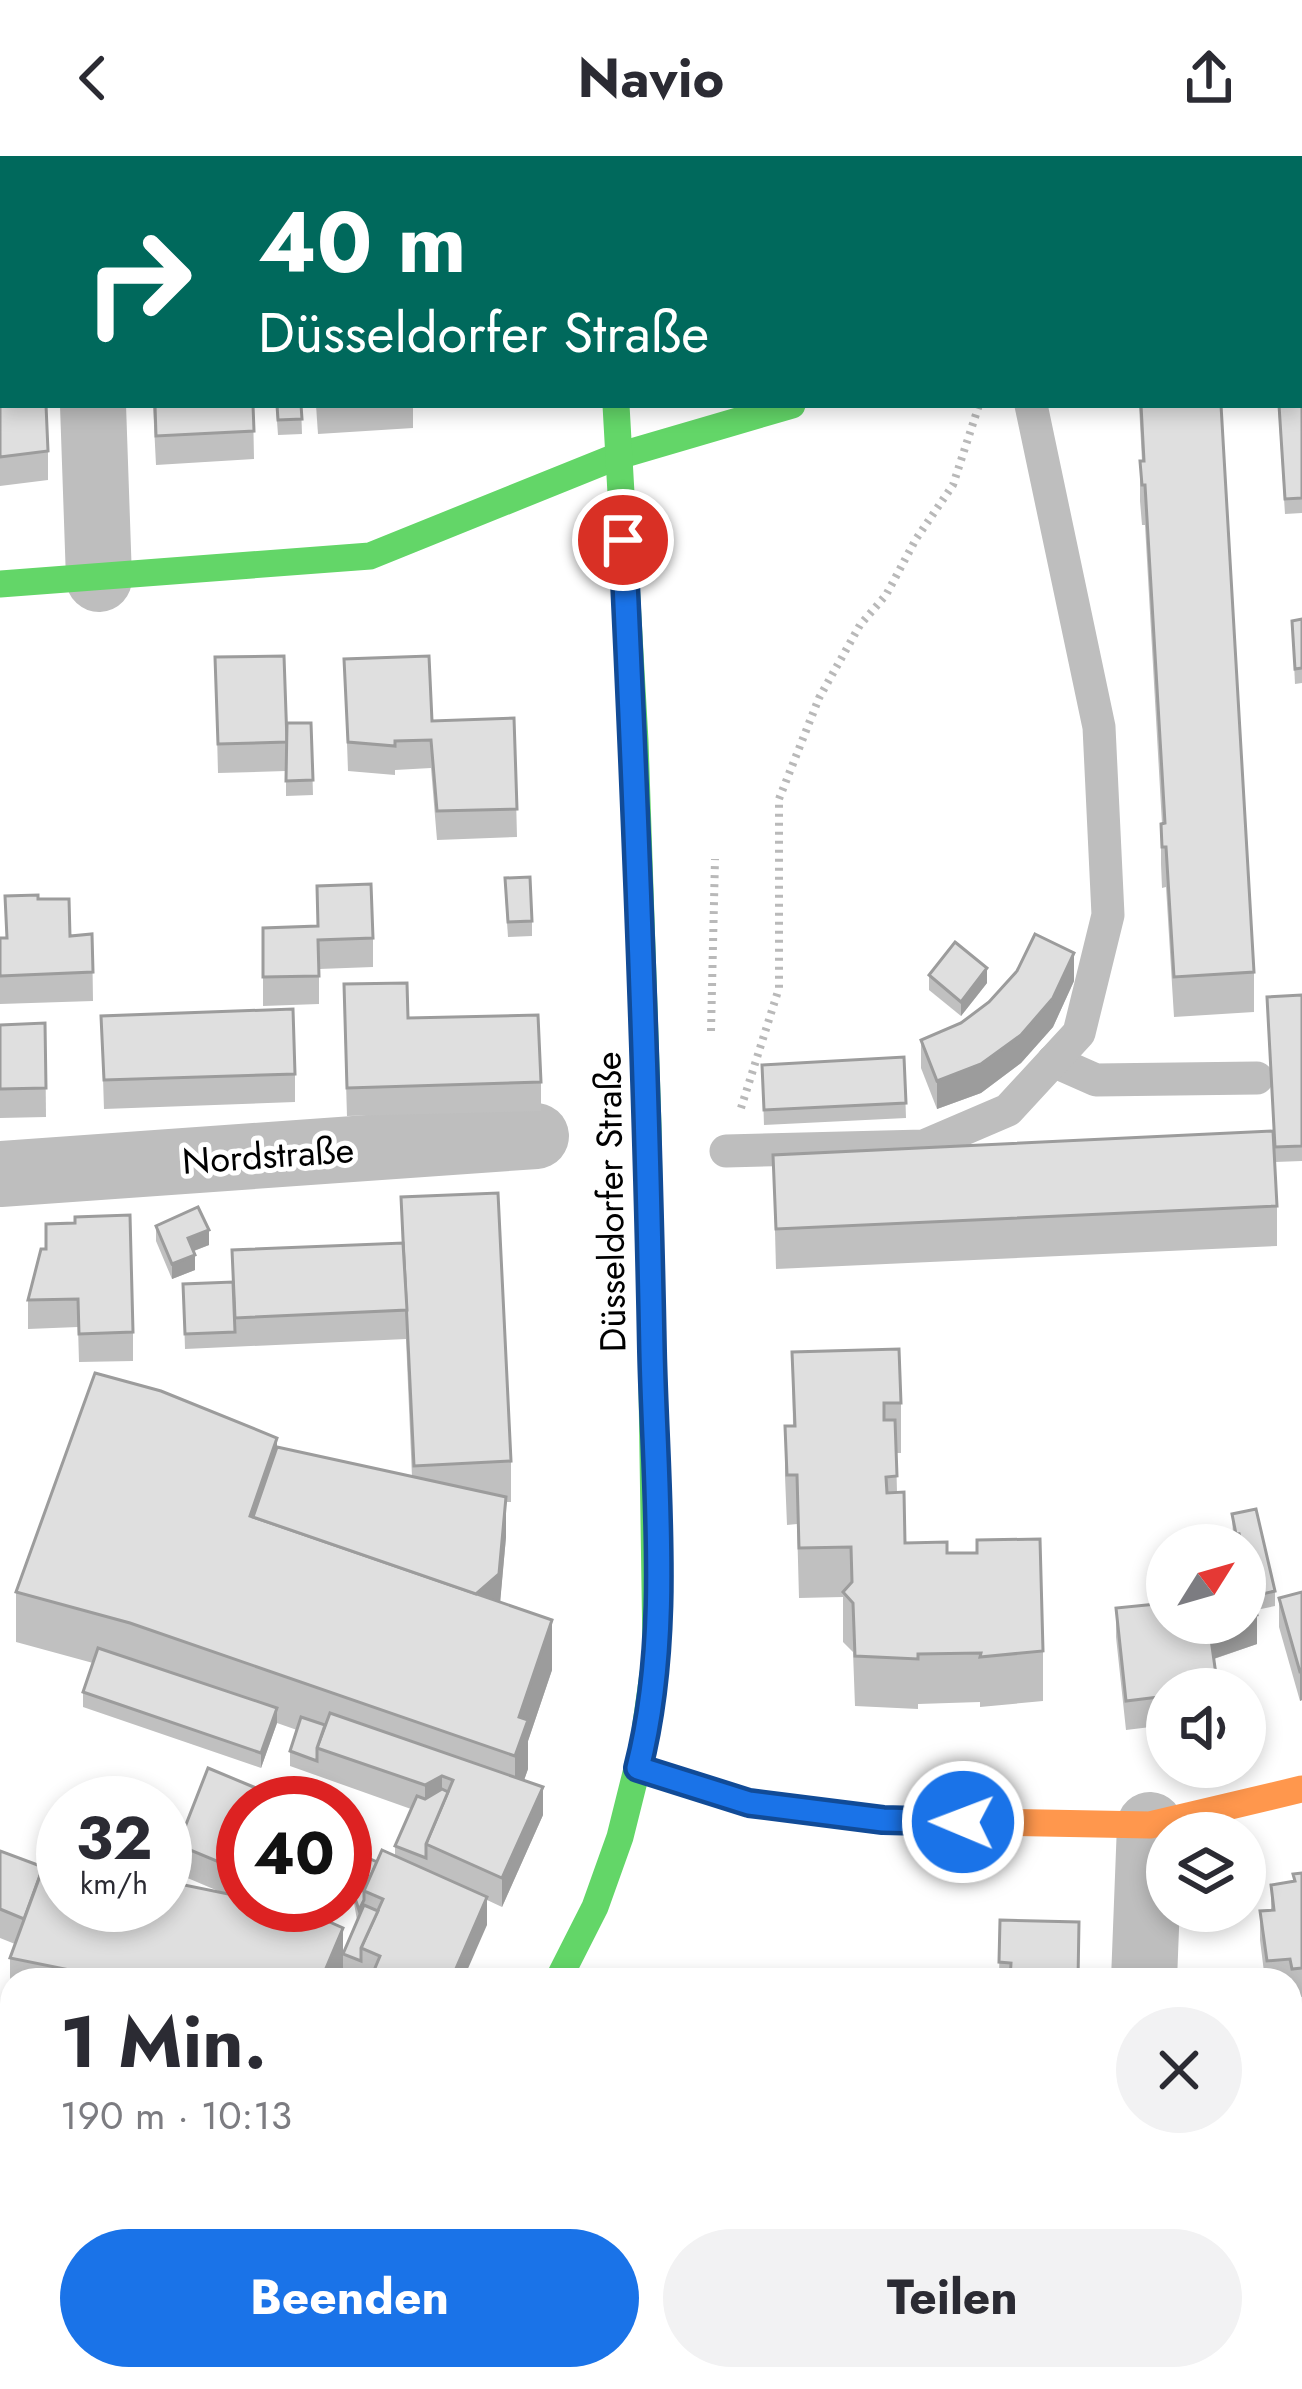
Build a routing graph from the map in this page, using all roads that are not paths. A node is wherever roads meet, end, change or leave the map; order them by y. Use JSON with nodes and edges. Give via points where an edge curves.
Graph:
{"nodes":[{"id":1,"x":93,"y":408,"type":"edge"},
{"id":2,"x":616,"y":408,"type":"edge"},
{"id":3,"x":782,"y":408,"type":"edge"},
{"id":4,"x":1032,"y":408,"type":"edge"},
{"id":5,"x":619,"y":456,"type":"junction"},
{"id":6,"x":98,"y":579,"type":"junction"},
{"id":7,"x":0,"y":584,"type":"edge"},
{"id":8,"x":1053,"y":1060,"type":"junction"},
{"id":9,"x":1257,"y":1078,"type":"dead end"},
{"id":10,"x":536,"y":1136,"type":"dead end"},
{"id":11,"x":726,"y":1150,"type":"road end"},
{"id":12,"x":0,"y":1174,"type":"edge"},
{"id":13,"x":638,"y":1768,"type":"junction"},
{"id":14,"x":1302,"y":1790,"type":"edge"},
{"id":15,"x":1206,"y":1812,"type":"edge"},
{"id":16,"x":1146,"y":1825,"type":"edge"},
{"id":17,"x":1146,"y":1928,"type":"edge"},
{"id":18,"x":564,"y":1968,"type":"edge"},
{"id":19,"x":1144,"y":1968,"type":"edge"}],
"edges":[{"from":1,"to":6,"type":"street"},
{"from":2,"to":5,"type":"main road","name":"Düsseldorfer Straße"},
{"from":3,"to":5,"type":"main road"},
{"from":4,"to":8,"type":"lane","via":[[1099,727],[1108,915],[1079,1033]]},
{"from":5,"to":6,"type":"main road","via":[[370,556]]},
{"from":5,"to":13,"type":"main road","name":"Düsseldorfer Straße","via":[[656,1475],[656,1652]]},
{"from":6,"to":7,"type":"main road"},
{"from":8,"to":9,"type":"lane","via":[[1096,1080]]},
{"from":8,"to":11,"type":"lane","via":[[1008,1110],[924,1146]]},
{"from":10,"to":12,"type":"street","name":"Nordstraße"},
{"from":13,"to":16,"type":"main road","via":[[749,1803],[883,1820]]},
{"from":13,"to":18,"type":"main road","name":"Düsseldorfer Straße","via":[[598,1900]]},
{"from":14,"to":15,"type":"main road"},
{"from":17,"to":19,"type":"street"}]}
